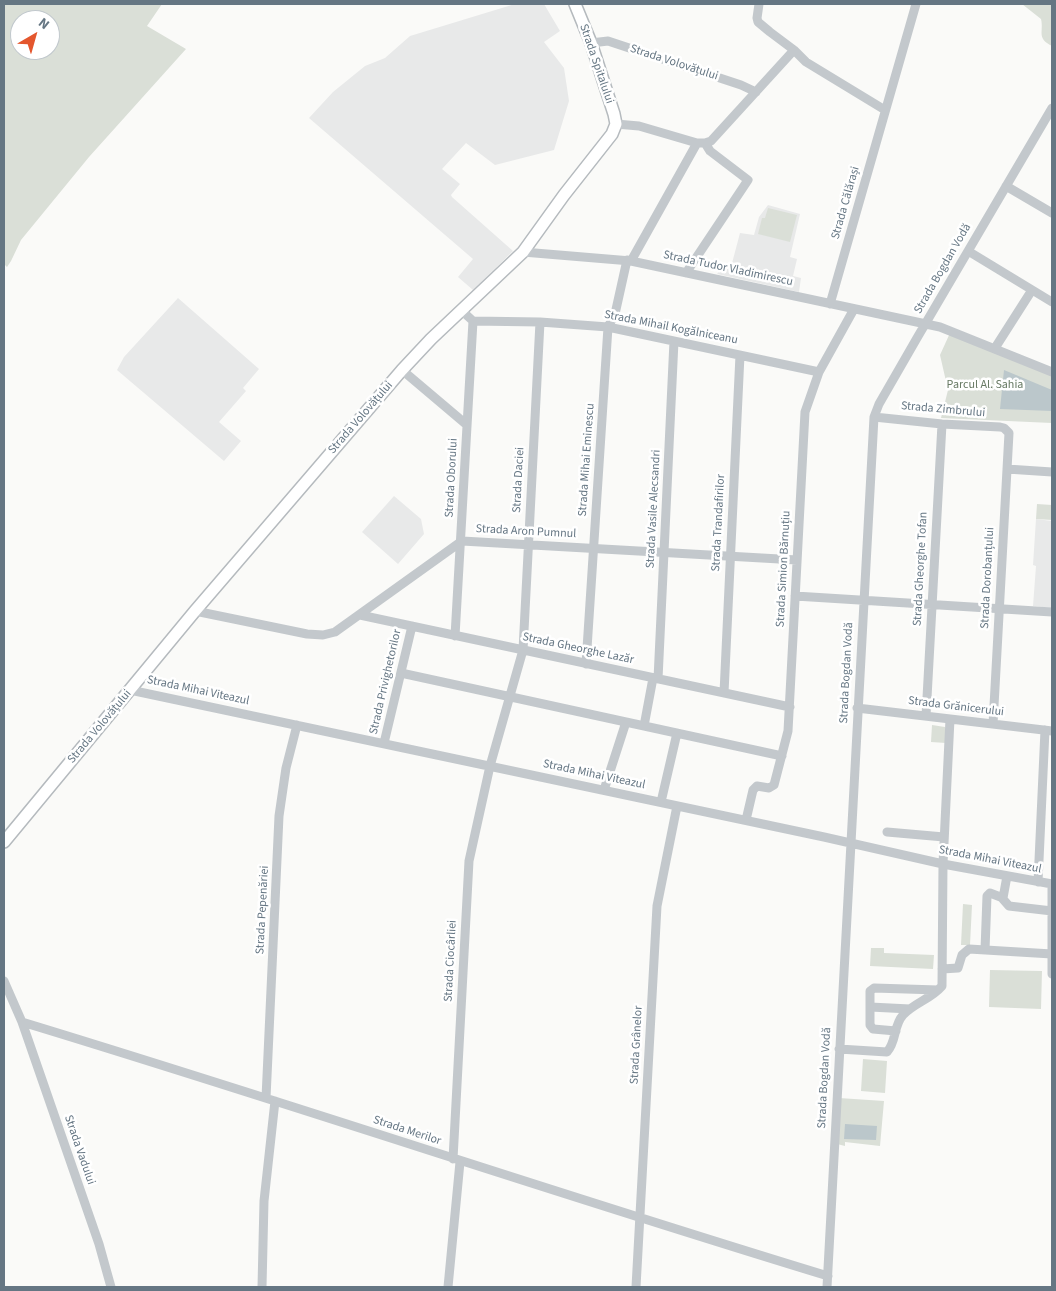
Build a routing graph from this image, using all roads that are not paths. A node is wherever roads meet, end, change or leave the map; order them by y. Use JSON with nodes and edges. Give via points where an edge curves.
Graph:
{"nodes":[{"id":1,"x":575,"y":4,"type":"edge"},
{"id":2,"x":759,"y":4,"type":"edge"},
{"id":3,"x":916,"y":4,"type":"edge"},
{"id":4,"x":591,"y":43,"type":"junction"},
{"id":5,"x":794,"y":50,"type":"junction"},
{"id":6,"x":756,"y":92,"type":"junction"},
{"id":7,"x":1052,"y":108,"type":"edge"},
{"id":8,"x":885,"y":110,"type":"junction"},
{"id":9,"x":616,"y":124,"type":"junction"},
{"id":10,"x":701,"y":143,"type":"junction"},
{"id":11,"x":1006,"y":186,"type":"junction"},
{"id":12,"x":1052,"y":213,"type":"edge"},
{"id":13,"x":968,"y":251,"type":"junction"},
{"id":14,"x":523,"y":252,"type":"junction"},
{"id":15,"x":629,"y":260,"type":"junction"},
{"id":16,"x":686,"y":272,"type":"junction"},
{"id":17,"x":1032,"y":290,"type":"junction"},
{"id":18,"x":1052,"y":302,"type":"edge"},
{"id":19,"x":830,"y":304,"type":"junction"},
{"id":20,"x":854,"y":309,"type":"junction"},
{"id":21,"x":461,"y":310,"type":"junction"},
{"id":22,"x":473,"y":321,"type":"junction"},
{"id":23,"x":540,"y":322,"type":"junction"},
{"id":24,"x":925,"y":324,"type":"junction"},
{"id":25,"x":608,"y":327,"type":"junction"},
{"id":26,"x":674,"y":341,"type":"junction"},
{"id":27,"x":995,"y":348,"type":"junction"},
{"id":28,"x":740,"y":355,"type":"junction"},
{"id":29,"x":402,"y":370,"type":"junction"},
{"id":30,"x":819,"y":372,"type":"junction"},
{"id":31,"x":1052,"y":372,"type":"edge"},
{"id":32,"x":874,"y":417,"type":"junction"},
{"id":33,"x":942,"y":424,"type":"junction"},
{"id":34,"x":467,"y":425,"type":"junction"},
{"id":35,"x":1009,"y":434,"type":"joint"},
{"id":36,"x":1007,"y":469,"type":"junction"},
{"id":37,"x":1052,"y":472,"type":"edge"},
{"id":38,"x":462,"y":541,"type":"junction"},
{"id":39,"x":528,"y":545,"type":"junction"},
{"id":40,"x":593,"y":549,"type":"junction"},
{"id":41,"x":664,"y":553,"type":"junction"},
{"id":42,"x":730,"y":556,"type":"junction"},
{"id":43,"x":797,"y":560,"type":"junction"},
{"id":44,"x":795,"y":596,"type":"junction"},
{"id":45,"x":863,"y":600,"type":"junction"},
{"id":46,"x":932,"y":605,"type":"junction"},
{"id":47,"x":999,"y":609,"type":"junction"},
{"id":48,"x":195,"y":611,"type":"junction"},
{"id":49,"x":1052,"y":612,"type":"edge"},
{"id":50,"x":360,"y":615,"type":"junction"},
{"id":51,"x":412,"y":626,"type":"junction"},
{"id":52,"x":456,"y":636,"type":"junction"},
{"id":53,"x":523,"y":650,"type":"junction"},
{"id":54,"x":586,"y":664,"type":"junction"},
{"id":55,"x":401,"y":673,"type":"junction"},
{"id":56,"x":655,"y":678,"type":"junction"},
{"id":57,"x":130,"y":690,"type":"junction"},
{"id":58,"x":724,"y":693,"type":"junction"},
{"id":59,"x":509,"y":697,"type":"junction"},
{"id":60,"x":790,"y":707,"type":"junction"},
{"id":61,"x":857,"y":708,"type":"junction"},
{"id":62,"x":926,"y":716,"type":"junction"},
{"id":63,"x":950,"y":719,"type":"junction"},
{"id":64,"x":626,"y":722,"type":"junction"},
{"id":65,"x":993,"y":724,"type":"junction"},
{"id":66,"x":297,"y":725,"type":"junction"},
{"id":67,"x":644,"y":726,"type":"junction"},
{"id":68,"x":1049,"y":731,"type":"edge"},
{"id":69,"x":677,"y":733,"type":"junction"},
{"id":70,"x":384,"y":744,"type":"junction"},
{"id":71,"x":782,"y":756,"type":"junction"},
{"id":72,"x":490,"y":766,"type":"junction"},
{"id":73,"x":604,"y":790,"type":"junction"},
{"id":74,"x":661,"y":802,"type":"junction"},
{"id":75,"x":677,"y":806,"type":"junction"},
{"id":76,"x":746,"y":820,"type":"junction"},
{"id":77,"x":887,"y":832,"type":"dead end"},
{"id":78,"x":944,"y":837,"type":"junction"},
{"id":79,"x":4,"y":842,"type":"edge"},
{"id":80,"x":850,"y":842,"type":"junction"},
{"id":81,"x":942,"y":864,"type":"junction"},
{"id":82,"x":1007,"y":876,"type":"junction"},
{"id":83,"x":1038,"y":882,"type":"junction"},
{"id":84,"x":1052,"y":884,"type":"edge"},
{"id":85,"x":1003,"y":898,"type":"junction"},
{"id":86,"x":1052,"y":911,"type":"edge"},
{"id":87,"x":985,"y":950,"type":"junction"},
{"id":88,"x":1052,"y":954,"type":"edge"},
{"id":89,"x":942,"y":969,"type":"junction"},
{"id":90,"x":1052,"y":974,"type":"edge"},
{"id":91,"x":4,"y":981,"type":"edge"},
{"id":92,"x":938,"y":990,"type":"junction"},
{"id":93,"x":870,"y":1007,"type":"junction"},
{"id":94,"x":910,"y":1010,"type":"junction"},
{"id":95,"x":22,"y":1022,"type":"junction"},
{"id":96,"x":896,"y":1031,"type":"junction"},
{"id":97,"x":839,"y":1048,"type":"junction"},
{"id":98,"x":271,"y":1100,"type":"junction"},
{"id":99,"x":457,"y":1160,"type":"junction"},
{"id":100,"x":640,"y":1219,"type":"junction"},
{"id":101,"x":828,"y":1276,"type":"junction"},
{"id":102,"x":111,"y":1287,"type":"edge"},
{"id":103,"x":262,"y":1287,"type":"edge"},
{"id":104,"x":448,"y":1287,"type":"edge"},
{"id":105,"x":636,"y":1287,"type":"edge"},
{"id":106,"x":827,"y":1287,"type":"edge"}],
"edges":[{"from":1,"to":4,"type":"main road","name":"Strada Spitalului"},
{"from":2,"to":5,"type":"street","via":[[758,22]]},
{"from":3,"to":8,"type":"street"},
{"from":4,"to":6,"type":"street","name":"Strada Volovățului","via":[[608,41]]},
{"from":4,"to":9,"type":"main road","name":"Strada Spitalului"},
{"from":5,"to":6,"type":"street"},
{"from":5,"to":8,"type":"street","via":[[806,62]]},
{"from":6,"to":10,"type":"street","via":[[714,139]]},
{"from":7,"to":11,"type":"street","name":"Strada Bogdan Vodă"},
{"from":8,"to":19,"type":"street","name":"Strada Călărași"},
{"from":9,"to":10,"type":"street","via":[[639,126]]},
{"from":9,"to":14,"type":"main road","name":"Strada Volovățului","via":[[612,134]]},
{"from":10,"to":15,"type":"street","name":"Strada Mihai Eminescu"},
{"from":10,"to":16,"type":"street","via":[[748,180]]},
{"from":11,"to":12,"type":"street"},
{"from":11,"to":13,"type":"street","name":"Strada Bogdan Vodă"},
{"from":13,"to":17,"type":"street"},
{"from":13,"to":24,"type":"street","name":"Strada Bogdan Vodă"},
{"from":14,"to":15,"type":"street","name":"Strada Tudor Vladimirescu"},
{"from":14,"to":21,"type":"main road","name":"Strada Volovățului"},
{"from":15,"to":16,"type":"street","name":"Strada Tudor Vladimirescu"},
{"from":15,"to":25,"type":"street","name":"Strada Mihai Eminescu","via":[[615,314]]},
{"from":16,"to":19,"type":"street","name":"Strada Tudor Vladimirescu"},
{"from":17,"to":18,"type":"street"},
{"from":17,"to":27,"type":"street"},
{"from":19,"to":20,"type":"street","name":"Strada Tudor Vladimirescu"},
{"from":20,"to":24,"type":"street","name":"Strada Tudor Vladimirescu"},
{"from":20,"to":30,"type":"street","name":"Strada Simion Bărnuțiu"},
{"from":21,"to":22,"type":"street"},
{"from":21,"to":29,"type":"main road","name":"Strada Volovățului"},
{"from":22,"to":23,"type":"street","name":"Strada Mihail Kogălniceanu"},
{"from":22,"to":34,"type":"street","name":"Strada Oborului"},
{"from":23,"to":25,"type":"street","name":"Strada Mihail Kogălniceanu"},
{"from":23,"to":39,"type":"street","name":"Strada Daciei"},
{"from":24,"to":27,"type":"street","name":"Strada Tudor Vladimirescu"},
{"from":24,"to":32,"type":"street","name":"Strada Bogdan Vodă"},
{"from":25,"to":26,"type":"street","name":"Strada Mihail Kogălniceanu"},
{"from":25,"to":40,"type":"street","name":"Strada Mihai Eminescu"},
{"from":26,"to":28,"type":"street","name":"Strada Mihail Kogălniceanu"},
{"from":26,"to":41,"type":"street","name":"Strada Vasile Alecsandri"},
{"from":27,"to":31,"type":"street","name":"Strada Tudor Vladimirescu"},
{"from":28,"to":30,"type":"street","name":"Strada Mihail Kogălniceanu"},
{"from":28,"to":42,"type":"street","name":"Strada Trandafirilor"},
{"from":29,"to":34,"type":"street"},
{"from":29,"to":48,"type":"main road","name":"Strada Volovățului"},
{"from":30,"to":43,"type":"street","name":"Strada Simion Bărnuțiu","via":[[805,412]]},
{"from":32,"to":33,"type":"street","name":"Strada Zimbrului"},
{"from":32,"to":45,"type":"street","name":"Strada Bogdan Vodă"},
{"from":33,"to":35,"type":"street","name":"Strada Zimbrului","via":[[1000,427]]},
{"from":33,"to":46,"type":"street","name":"Strada Gheorghe Tofan"},
{"from":34,"to":38,"type":"street","name":"Strada Oborului"},
{"from":35,"to":36,"type":"street","name":"Strada Dorobanțului"},
{"from":36,"to":37,"type":"street"},
{"from":36,"to":47,"type":"street","name":"Strada Dorobanțului"},
{"from":38,"to":39,"type":"street","name":"Strada Aron Pumnul"},
{"from":38,"to":50,"type":"street","name":"Strada Aron Pumnul"},
{"from":38,"to":52,"type":"street","name":"Strada Oborului"},
{"from":39,"to":40,"type":"street","name":"Strada Aron Pumnul"},
{"from":39,"to":53,"type":"street","name":"Strada Daciei"},
{"from":40,"to":41,"type":"street","name":"Strada Aron Pumnul"},
{"from":40,"to":54,"type":"street","name":"Strada Mihai Eminescu"},
{"from":41,"to":42,"type":"street","name":"Strada Aron Pumnul"},
{"from":41,"to":56,"type":"street","name":"Strada Vasile Alecsandri"},
{"from":42,"to":43,"type":"street","name":"Strada Aron Pumnul"},
{"from":42,"to":58,"type":"street","name":"Strada Trandafirilor"},
{"from":43,"to":44,"type":"street","name":"Strada Simion Bărnuțiu"},
{"from":44,"to":45,"type":"street"},
{"from":44,"to":60,"type":"street","name":"Strada Simion Bărnuțiu"},
{"from":45,"to":46,"type":"street"},
{"from":45,"to":61,"type":"street","name":"Strada Bogdan Vodă"},
{"from":46,"to":47,"type":"street"},
{"from":46,"to":62,"type":"street","name":"Strada Gheorghe Tofan"},
{"from":47,"to":49,"type":"street"},
{"from":47,"to":65,"type":"street","name":"Strada Dorobanțului"},
{"from":48,"to":50,"type":"street","name":"Strada Aron Pumnul","via":[[307,634],[335,632]]},
{"from":48,"to":57,"type":"main road","name":"Strada Volovățului"},
{"from":50,"to":51,"type":"street","name":"Strada Gheorghe Lazăr"},
{"from":51,"to":52,"type":"street","name":"Strada Gheorghe Lazăr"},
{"from":51,"to":55,"type":"street","name":"Strada Privighetorilor"},
{"from":52,"to":53,"type":"street","name":"Strada Gheorghe Lazăr"},
{"from":53,"to":54,"type":"street","name":"Strada Gheorghe Lazăr"},
{"from":53,"to":59,"type":"street","name":"Strada Daciei"},
{"from":54,"to":56,"type":"street","name":"Strada Gheorghe Lazăr"},
{"from":55,"to":59,"type":"street"},
{"from":55,"to":70,"type":"street","name":"Strada Privighetorilor"},
{"from":56,"to":58,"type":"street","name":"Strada Gheorghe Lazăr"},
{"from":56,"to":67,"type":"street","name":"Strada Vasile Alecsandri"},
{"from":57,"to":66,"type":"street","name":"Strada Mihai Viteazul"},
{"from":57,"to":79,"type":"main road","name":"Strada Volovățului"},
{"from":58,"to":60,"type":"street","name":"Strada Gheorghe Lazăr"},
{"from":59,"to":64,"type":"street"},
{"from":59,"to":72,"type":"street","name":"Strada Ciocârliei"},
{"from":60,"to":71,"type":"street","name":"Strada Simion Bărnuțiu"},
{"from":61,"to":62,"type":"street","name":"Strada Grănicerului"},
{"from":61,"to":80,"type":"street","name":"Strada Bogdan Vodă"},
{"from":62,"to":63,"type":"street","name":"Strada Grănicerului"},
{"from":63,"to":65,"type":"street","name":"Strada Grănicerului"},
{"from":63,"to":78,"type":"street"},
{"from":64,"to":67,"type":"street"},
{"from":64,"to":73,"type":"street"},
{"from":65,"to":68,"type":"street","name":"Strada Grănicerului"},
{"from":66,"to":70,"type":"street","name":"Strada Mihai Viteazul"},
{"from":66,"to":98,"type":"street","name":"Strada Pepenăriei","via":[[279,816]]},
{"from":67,"to":69,"type":"street"},
{"from":68,"to":83,"type":"street"},
{"from":69,"to":71,"type":"street"},
{"from":69,"to":74,"type":"street"},
{"from":70,"to":72,"type":"street","name":"Strada Mihai Viteazul"},
{"from":71,"to":76,"type":"street","name":"Strada Simion Bărnuțiu","via":[[774,785],[770,788],[757,786],[753,790]]},
{"from":72,"to":73,"type":"street","name":"Strada Mihai Viteazul"},
{"from":72,"to":99,"type":"street","name":"Strada Ciocârliei","via":[[470,861]]},
{"from":73,"to":74,"type":"street","name":"Strada Mihai Viteazul"},
{"from":74,"to":75,"type":"street","name":"Strada Mihai Viteazul"},
{"from":75,"to":76,"type":"street","name":"Strada Mihai Viteazul"},
{"from":75,"to":100,"type":"street","name":"Strada Grânelor","via":[[657,906]]},
{"from":76,"to":80,"type":"street","name":"Strada Mihai Viteazul"},
{"from":77,"to":78,"type":"street"},
{"from":78,"to":81,"type":"street"},
{"from":80,"to":81,"type":"street","name":"Strada Mihai Viteazul"},
{"from":80,"to":97,"type":"street","name":"Strada Bogdan Vodă"},
{"from":81,"to":82,"type":"street","name":"Strada Mihai Viteazul"},
{"from":81,"to":89,"type":"street"},
{"from":82,"to":83,"type":"street","name":"Strada Mihai Viteazul"},
{"from":82,"to":85,"type":"street"},
{"from":83,"to":84,"type":"street","name":"Strada Mihai Viteazul"},
{"from":84,"to":86,"type":"street"},
{"from":85,"to":86,"type":"street","via":[[1009,906]]},
{"from":85,"to":87,"type":"street","via":[[990,893],[987,896]]},
{"from":86,"to":88,"type":"street"},
{"from":87,"to":88,"type":"street"},
{"from":87,"to":89,"type":"street","via":[[969,949],[962,956],[958,968]]},
{"from":88,"to":90,"type":"street"},
{"from":89,"to":92,"type":"street","via":[[942,986]]},
{"from":91,"to":95,"type":"street"},
{"from":92,"to":93,"type":"street","via":[[874,988],[869,993]]},
{"from":92,"to":94,"type":"street"},
{"from":93,"to":94,"type":"street"},
{"from":93,"to":96,"type":"street","via":[[868,1022],[873,1029]]},
{"from":94,"to":96,"type":"street","via":[[902,1016]]},
{"from":95,"to":98,"type":"street","name":"Strada Merilor"},
{"from":95,"to":102,"type":"street","name":"Strada Vadului"},
{"from":96,"to":97,"type":"street","via":[[887,1052]]},
{"from":97,"to":101,"type":"street","name":"Strada Bogdan Vodă"},
{"from":98,"to":99,"type":"street","name":"Strada Merilor"},
{"from":98,"to":103,"type":"street","name":"Strada Pepenăriei"},
{"from":99,"to":100,"type":"street","name":"Strada Merilor"},
{"from":99,"to":104,"type":"street","name":"Strada Ciocârliei"},
{"from":100,"to":101,"type":"street","name":"Strada Merilor"},
{"from":100,"to":105,"type":"street","name":"Strada Grânelor"},
{"from":101,"to":106,"type":"street","name":"Strada Bogdan Vodă"}]}
